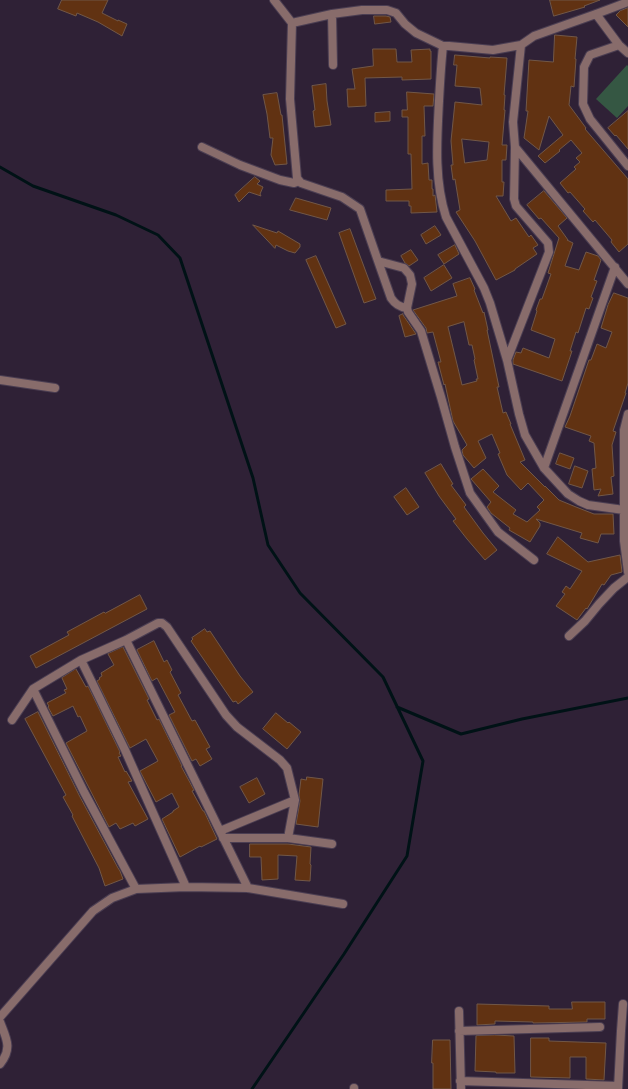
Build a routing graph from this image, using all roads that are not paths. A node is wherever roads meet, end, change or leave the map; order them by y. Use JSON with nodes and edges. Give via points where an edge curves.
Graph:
{"nodes":[{"id":1,"x":274,"y":0,"type":"edge"},
{"id":2,"x":628,"y":2,"type":"edge"},
{"id":3,"x":332,"y":14,"type":"junction"},
{"id":4,"x":596,"y":14,"type":"junction"},
{"id":5,"x":292,"y":23,"type":"junction"},
{"id":6,"x":521,"y":45,"type":"junction"},
{"id":7,"x":620,"y":45,"type":"junction"},
{"id":8,"x":443,"y":46,"type":"junction"},
{"id":9,"x":628,"y":53,"type":"edge"},
{"id":10,"x":333,"y":65,"type":"dead end"},
{"id":11,"x":202,"y":147,"type":"dead end"},
{"id":12,"x":515,"y":147,"type":"junction"},
{"id":13,"x":628,"y":166,"type":"edge"},
{"id":14,"x":299,"y":181,"type":"junction"},
{"id":15,"x":378,"y":261,"type":"junction"},
{"id":16,"x":615,"y":267,"type":"junction"},
{"id":17,"x":628,"y":284,"type":"edge"},
{"id":18,"x":407,"y":308,"type":"junction"},
{"id":19,"x":507,"y":360,"type":"junction"},
{"id":20,"x":0,"y":380,"type":"edge"},
{"id":21,"x":55,"y":388,"type":"dead end"},
{"id":22,"x":628,"y":414,"type":"edge"},
{"id":23,"x":544,"y":468,"type":"junction"},
{"id":24,"x":624,"y":510,"type":"junction"},
{"id":25,"x":534,"y":560,"type":"dead end"},
{"id":26,"x":628,"y":572,"type":"edge"},
{"id":27,"x":628,"y":577,"type":"edge"},
{"id":28,"x":569,"y":636,"type":"dead end"},
{"id":29,"x":126,"y":640,"type":"junction"},
{"id":30,"x":81,"y":660,"type":"junction"},
{"id":31,"x":33,"y":689,"type":"junction"},
{"id":32,"x":12,"y":720,"type":"dead end"},
{"id":33,"x":295,"y":800,"type":"junction"},
{"id":34,"x":222,"y":834,"type":"junction"},
{"id":35,"x":288,"y":838,"type":"junction"},
{"id":36,"x":332,"y":844,"type":"dead end"},
{"id":37,"x":186,"y":887,"type":"junction"},
{"id":38,"x":248,"y":888,"type":"junction"},
{"id":39,"x":136,"y":889,"type":"junction"},
{"id":40,"x":343,"y":904,"type":"dead end"},
{"id":41,"x":623,"y":1004,"type":"dead end"},
{"id":42,"x":459,"y":1011,"type":"dead end"},
{"id":43,"x":0,"y":1017,"type":"edge"},
{"id":44,"x":0,"y":1022,"type":"edge"},
{"id":45,"x":600,"y":1027,"type":"dead end"},
{"id":46,"x":459,"y":1031,"type":"junction"},
{"id":47,"x":0,"y":1064,"type":"edge"},
{"id":48,"x":461,"y":1085,"type":"edge"},
{"id":49,"x":522,"y":1086,"type":"edge"},
{"id":50,"x":576,"y":1087,"type":"edge"},
{"id":51,"x":618,"y":1088,"type":"edge"}],
"edges":[{"from":1,"to":5,"type":"street"},
{"from":2,"to":4,"type":"street"},
{"from":3,"to":5,"type":"street"},
{"from":3,"to":8,"type":"street","via":[[362,10],[396,12],[416,33]]},
{"from":3,"to":10,"type":"street"},
{"from":4,"to":6,"type":"street","via":[[534,36]]},
{"from":4,"to":7,"type":"street"},
{"from":5,"to":14,"type":"street","via":[[290,99]]},
{"from":6,"to":8,"type":"street","via":[[493,50]]},
{"from":6,"to":12,"type":"street","via":[[513,122]]},
{"from":7,"to":9,"type":"street"},
{"from":7,"to":13,"type":"street","via":[[590,55],[584,67],[583,104],[590,119]]},
{"from":8,"to":19,"type":"street","via":[[436,145],[442,206],[490,302]]},
{"from":11,"to":14,"type":"street","via":[[280,180],[294,183]]},
{"from":12,"to":16,"type":"street"},
{"from":12,"to":19,"type":"street","via":[[516,206],[548,243],[549,252]]},
{"from":14,"to":15,"type":"street","via":[[342,197],[360,209]]},
{"from":15,"to":18,"type":"street","via":[[394,303]]},
{"from":15,"to":18,"type":"street","via":[[404,268],[410,275],[412,284]]},
{"from":16,"to":17,"type":"street"},
{"from":16,"to":23,"type":"street"},
{"from":18,"to":25,"type":"street","via":[[421,332],[470,493],[498,532]]},
{"from":19,"to":23,"type":"street","via":[[526,435]]},
{"from":20,"to":21,"type":"street"},
{"from":22,"to":24,"type":"street","via":[[624,430]]},
{"from":23,"to":24,"type":"street","via":[[568,494],[579,501],[588,505]]},
{"from":24,"to":26,"type":"street"},
{"from":27,"to":28,"type":"street","via":[[614,588]]},
{"from":29,"to":30,"type":"street"},
{"from":29,"to":33,"type":"street","via":[[158,624],[162,623],[167,627],[226,715],[287,768]]},
{"from":29,"to":34,"type":"street"},
{"from":30,"to":31,"type":"street"},
{"from":30,"to":37,"type":"street","via":[[125,750]]},
{"from":31,"to":32,"type":"street"},
{"from":31,"to":39,"type":"street"},
{"from":33,"to":34,"type":"street"},
{"from":33,"to":35,"type":"street"},
{"from":34,"to":35,"type":"street"},
{"from":34,"to":38,"type":"street"},
{"from":35,"to":36,"type":"street"},
{"from":37,"to":38,"type":"street"},
{"from":37,"to":39,"type":"street"},
{"from":38,"to":40,"type":"street"},
{"from":39,"to":43,"type":"street","via":[[112,898],[93,911]]},
{"from":41,"to":51,"type":"street"},
{"from":42,"to":46,"type":"street"},
{"from":44,"to":47,"type":"street","via":[[8,1042],[7,1051]]},
{"from":45,"to":46,"type":"street"},
{"from":46,"to":48,"type":"street"},
{"from":48,"to":49,"type":"street"},
{"from":49,"to":50,"type":"street"},
{"from":50,"to":51,"type":"street"}]}
